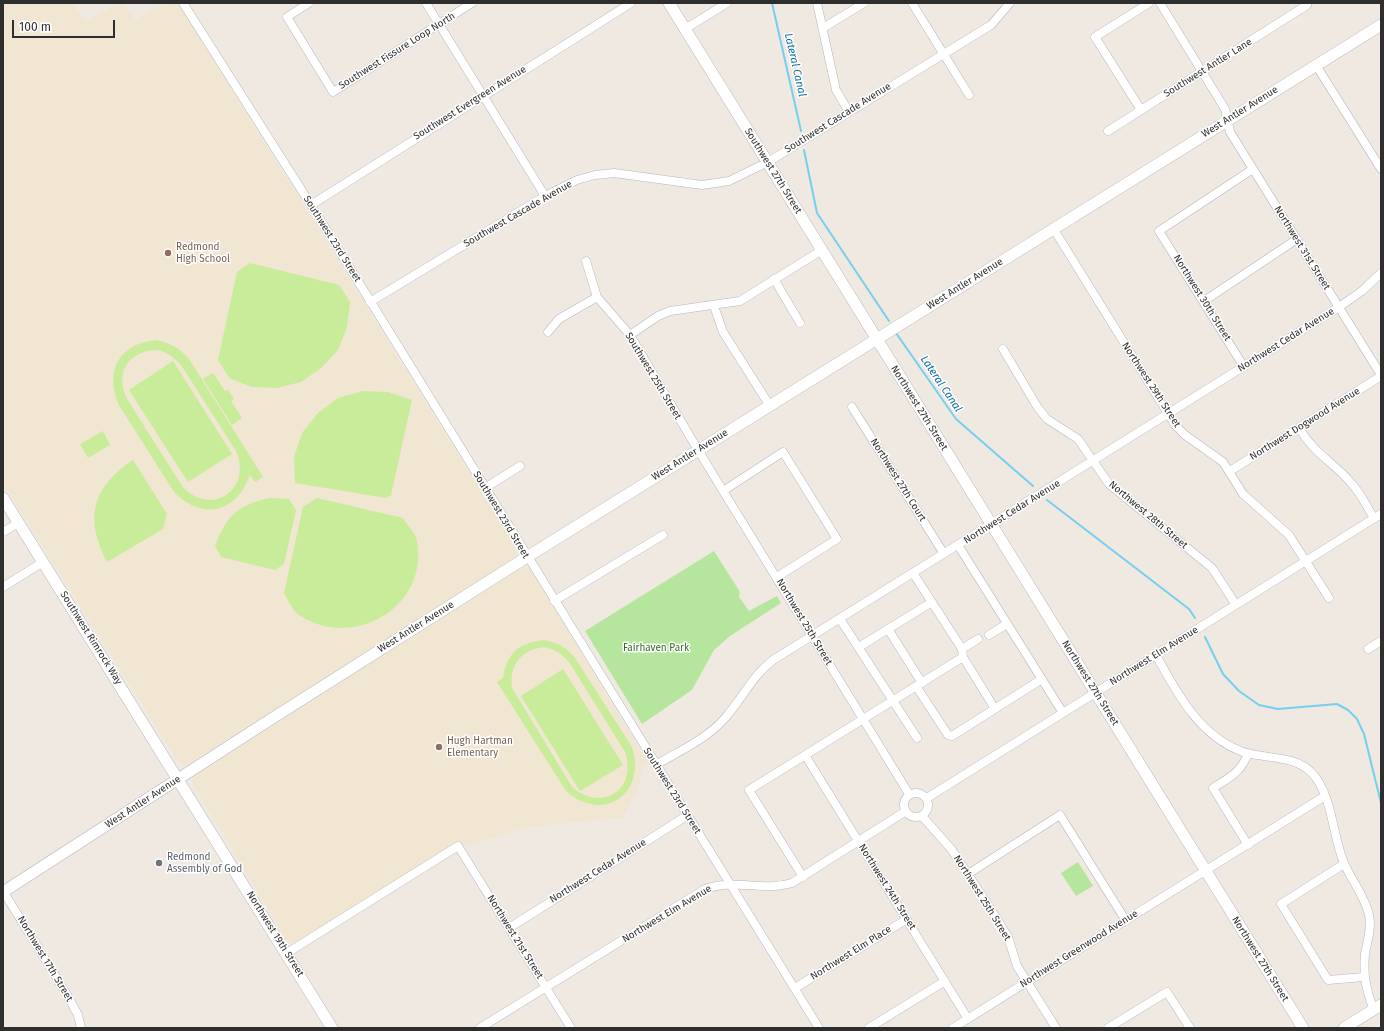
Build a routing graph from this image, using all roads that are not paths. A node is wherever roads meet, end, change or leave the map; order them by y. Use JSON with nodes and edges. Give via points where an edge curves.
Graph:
{"nodes":[{"id":1,"x":183,"y":3,"type":"edge"},
{"id":2,"x":309,"y":3,"type":"edge"},
{"id":3,"x":426,"y":3,"type":"edge"},
{"id":4,"x":472,"y":3,"type":"edge"},
{"id":5,"x":630,"y":3,"type":"edge"},
{"id":6,"x":669,"y":3,"type":"edge"},
{"id":7,"x":727,"y":3,"type":"edge"},
{"id":8,"x":817,"y":3,"type":"edge"},
{"id":9,"x":864,"y":3,"type":"edge"},
{"id":10,"x":912,"y":3,"type":"edge"},
{"id":11,"x":1010,"y":3,"type":"edge"},
{"id":12,"x":1149,"y":3,"type":"edge"},
{"id":13,"x":1160,"y":3,"type":"edge"},
{"id":14,"x":1307,"y":4,"type":"edge"},
{"id":15,"x":439,"y":24,"type":"junction"},
{"id":16,"x":1381,"y":25,"type":"edge"},
{"id":17,"x":823,"y":28,"type":"junction"},
{"id":18,"x":685,"y":29,"type":"junction"},
{"id":19,"x":944,"y":54,"type":"junction"},
{"id":20,"x":1316,"y":65,"type":"junction"},
{"id":21,"x":1202,"y":72,"type":"junction"},
{"id":22,"x":483,"y":95,"type":"junction"},
{"id":23,"x":969,"y":95,"type":"dead end"},
{"id":24,"x":1141,"y":110,"type":"junction"},
{"id":25,"x":849,"y":112,"type":"junction"},
{"id":26,"x":1229,"y":119,"type":"junction"},
{"id":27,"x":1108,"y":131,"type":"dead end"},
{"id":28,"x":768,"y":162,"type":"junction"},
{"id":29,"x":1253,"y":169,"type":"junction"},
{"id":30,"x":1381,"y":169,"type":"edge"},
{"id":31,"x":545,"y":196,"type":"junction"},
{"id":32,"x":311,"y":205,"type":"junction"},
{"id":33,"x":1053,"y":228,"type":"junction"},
{"id":34,"x":1297,"y":239,"type":"junction"},
{"id":35,"x":822,"y":250,"type":"junction"},
{"id":36,"x":586,"y":262,"type":"dead end"},
{"id":37,"x":1381,"y":273,"type":"edge"},
{"id":38,"x":774,"y":280,"type":"junction"},
{"id":39,"x":597,"y":297,"type":"junction"},
{"id":40,"x":1204,"y":301,"type":"junction"},
{"id":41,"x":370,"y":302,"type":"junction"},
{"id":42,"x":714,"y":306,"type":"junction"},
{"id":43,"x":1339,"y":307,"type":"junction"},
{"id":44,"x":800,"y":323,"type":"dead end"},
{"id":45,"x":548,"y":332,"type":"dead end"},
{"id":46,"x":630,"y":335,"type":"junction"},
{"id":47,"x":877,"y":339,"type":"junction"},
{"id":48,"x":1003,"y":349,"type":"dead end"},
{"id":49,"x":1244,"y":367,"type":"junction"},
{"id":50,"x":1381,"y":376,"type":"edge"},
{"id":51,"x":770,"y":406,"type":"junction"},
{"id":52,"x":852,"y":407,"type":"dead end"},
{"id":53,"x":1167,"y":414,"type":"junction"},
{"id":54,"x":1299,"y":428,"type":"junction"},
{"id":55,"x":698,"y":450,"type":"junction"},
{"id":56,"x":1094,"y":460,"type":"junction"},
{"id":57,"x":520,"y":466,"type":"dead end"},
{"id":58,"x":1230,"y":471,"type":"junction"},
{"id":59,"x":485,"y":488,"type":"junction"},
{"id":60,"x":723,"y":491,"type":"junction"},
{"id":61,"x":3,"y":498,"type":"edge"},
{"id":62,"x":1378,"y":516,"type":"edge"},
{"id":63,"x":18,"y":523,"type":"junction"},
{"id":64,"x":992,"y":525,"type":"junction"},
{"id":65,"x":3,"y":532,"type":"edge"},
{"id":66,"x":663,"y":535,"type":"dead end"},
{"id":67,"x":958,"y":545,"type":"junction"},
{"id":68,"x":944,"y":554,"type":"junction"},
{"id":69,"x":527,"y":557,"type":"junction"},
{"id":70,"x":43,"y":562,"type":"junction"},
{"id":71,"x":1305,"y":562,"type":"junction"},
{"id":72,"x":914,"y":573,"type":"junction"},
{"id":73,"x":777,"y":577,"type":"junction"},
{"id":74,"x":3,"y":587,"type":"edge"},
{"id":75,"x":1329,"y":598,"type":"dead end"},
{"id":76,"x":554,"y":601,"type":"junction"},
{"id":77,"x":932,"y":602,"type":"junction"},
{"id":78,"x":1236,"y":605,"type":"junction"},
{"id":79,"x":840,"y":619,"type":"junction"},
{"id":80,"x":1007,"y":624,"type":"junction"},
{"id":81,"x":888,"y":629,"type":"junction"},
{"id":82,"x":989,"y":635,"type":"dead end"},
{"id":83,"x":813,"y":636,"type":"junction"},
{"id":84,"x":978,"y":639,"type":"dead end"},
{"id":85,"x":1381,"y":641,"type":"edge"},
{"id":86,"x":859,"y":647,"type":"junction"},
{"id":87,"x":1368,"y":648,"type":"dead end"},
{"id":88,"x":962,"y":653,"type":"junction"},
{"id":89,"x":1156,"y":655,"type":"junction"},
{"id":90,"x":1042,"y":679,"type":"junction"},
{"id":91,"x":919,"y":684,"type":"junction"},
{"id":92,"x":1096,"y":693,"type":"junction"},
{"id":93,"x":893,"y":701,"type":"junction"},
{"id":94,"x":995,"y":708,"type":"junction"},
{"id":95,"x":1063,"y":714,"type":"junction"},
{"id":96,"x":864,"y":719,"type":"junction"},
{"id":97,"x":917,"y":738,"type":"dead end"},
{"id":98,"x":1248,"y":753,"type":"junction"},
{"id":99,"x":805,"y":755,"type":"junction"},
{"id":100,"x":656,"y":765,"type":"junction"},
{"id":101,"x":179,"y":778,"type":"junction"},
{"id":102,"x":909,"y":794,"type":"junction"},
{"id":103,"x":1325,"y":796,"type":"junction"},
{"id":104,"x":927,"y":798,"type":"junction"},
{"id":105,"x":906,"y":811,"type":"junction"},
{"id":106,"x":688,"y":815,"type":"junction"},
{"id":107,"x":922,"y":816,"type":"junction"},
{"id":108,"x":859,"y":842,"type":"junction"},
{"id":109,"x":1248,"y":845,"type":"junction"},
{"id":110,"x":1344,"y":864,"type":"junction"},
{"id":111,"x":1206,"y":871,"type":"junction"},
{"id":112,"x":968,"y":874,"type":"junction"},
{"id":113,"x":803,"y":877,"type":"junction"},
{"id":114,"x":730,"y":884,"type":"junction"},
{"id":115,"x":3,"y":892,"type":"edge"},
{"id":116,"x":907,"y":919,"type":"junction"},
{"id":117,"x":1126,"y":920,"type":"junction"},
{"id":118,"x":509,"y":928,"type":"junction"},
{"id":119,"x":287,"y":953,"type":"junction"},
{"id":120,"x":1364,"y":977,"type":"junction"},
{"id":121,"x":945,"y":981,"type":"junction"},
{"id":122,"x":1026,"y":982,"type":"junction"},
{"id":123,"x":546,"y":987,"type":"junction"},
{"id":124,"x":795,"y":988,"type":"junction"},
{"id":125,"x":1377,"y":1008,"type":"edge"},
{"id":126,"x":968,"y":1019,"type":"junction"},
{"id":127,"x":81,"y":1028,"type":"edge"},
{"id":128,"x":332,"y":1028,"type":"edge"},
{"id":129,"x":480,"y":1028,"type":"edge"},
{"id":130,"x":571,"y":1028,"type":"edge"},
{"id":131,"x":819,"y":1028,"type":"edge"},
{"id":132,"x":869,"y":1028,"type":"edge"},
{"id":133,"x":953,"y":1028,"type":"edge"},
{"id":134,"x":1056,"y":1028,"type":"edge"},
{"id":135,"x":1108,"y":1028,"type":"edge"},
{"id":136,"x":1190,"y":1028,"type":"edge"},
{"id":137,"x":1303,"y":1028,"type":"edge"},
{"id":138,"x":1344,"y":1028,"type":"edge"}],
"edges":[{"from":1,"to":32,"type":"street","name":"Southwest 23rd Street"},
{"from":2,"to":15,"type":"street","name":"Southwest Fissure Loop North","via":[[287,17],[333,92]]},
{"from":3,"to":15,"type":"street"},
{"from":4,"to":15,"type":"street","name":"Southwest Fissure Loop North"},
{"from":5,"to":22,"type":"street","name":"Southwest Evergreen Avenue"},
{"from":6,"to":18,"type":"street","name":"Southwest 27th Street"},
{"from":7,"to":18,"type":"street"},
{"from":8,"to":17,"type":"street"},
{"from":9,"to":17,"type":"street"},
{"from":10,"to":19,"type":"street"},
{"from":11,"to":19,"type":"street","name":"Southwest Cascade Avenue","via":[[991,25]]},
{"from":12,"to":24,"type":"street","via":[[1095,37]]},
{"from":13,"to":21,"type":"street","name":"Northwest 31st Street"},
{"from":14,"to":21,"type":"street","name":"Southwest Antler Lane"},
{"from":15,"to":22,"type":"street"},
{"from":16,"to":20,"type":"street","name":"West Antler Avenue"},
{"from":17,"to":25,"type":"street","via":[[836,90]]},
{"from":18,"to":28,"type":"street","name":"Southwest 27th Street"},
{"from":19,"to":23,"type":"street"},
{"from":19,"to":25,"type":"street","name":"Southwest Cascade Avenue"},
{"from":20,"to":26,"type":"street","name":"West Antler Avenue"},
{"from":20,"to":30,"type":"street"},
{"from":21,"to":24,"type":"street","name":"Southwest Antler Lane"},
{"from":21,"to":26,"type":"street","name":"Northwest 31st Street"},
{"from":22,"to":31,"type":"street"},
{"from":22,"to":32,"type":"street","name":"Southwest Evergreen Avenue"},
{"from":24,"to":27,"type":"street","name":"Southwest Antler Lane"},
{"from":25,"to":28,"type":"street","name":"Southwest Cascade Avenue"},
{"from":26,"to":29,"type":"street","name":"Northwest 31st Street","via":[[1230,132]]},
{"from":26,"to":33,"type":"street","name":"West Antler Avenue"},
{"from":28,"to":31,"type":"street","name":"Southwest Cascade Avenue","via":[[729,181],[702,185],[614,174],[595,175],[576,180]]},
{"from":28,"to":35,"type":"street","name":"Southwest 27th Street"},
{"from":29,"to":34,"type":"street","name":"Northwest 31st Street"},
{"from":29,"to":40,"type":"street","name":"Northwest 30th Street","via":[[1159,231]]},
{"from":31,"to":41,"type":"street","name":"Southwest Cascade Avenue"},
{"from":32,"to":41,"type":"street","name":"Southwest 23rd Street"},
{"from":33,"to":47,"type":"street","name":"West Antler Avenue"},
{"from":33,"to":53,"type":"street","name":"Northwest 29th Street"},
{"from":34,"to":40,"type":"street"},
{"from":34,"to":43,"type":"street","name":"Northwest 31st Street"},
{"from":35,"to":38,"type":"street"},
{"from":35,"to":47,"type":"street","name":"Southwest 27th Street"},
{"from":36,"to":39,"type":"street","name":"Southwest 25th Street"},
{"from":37,"to":43,"type":"street","name":"Northwest Cedar Avenue","via":[[1362,291]]},
{"from":38,"to":42,"type":"street","via":[[740,300]]},
{"from":38,"to":44,"type":"street"},
{"from":39,"to":45,"type":"street","via":[[559,318]]},
{"from":39,"to":46,"type":"street","name":"Southwest 25th Street"},
{"from":40,"to":49,"type":"street","name":"Northwest 30th Street"},
{"from":41,"to":59,"type":"street","name":"Southwest 23rd Street"},
{"from":42,"to":46,"type":"street","via":[[670,311]]},
{"from":42,"to":51,"type":"street","via":[[723,332]]},
{"from":43,"to":49,"type":"street","name":"Northwest Cedar Avenue"},
{"from":43,"to":50,"type":"street","name":"Northwest 31st Street"},
{"from":46,"to":55,"type":"street","name":"Southwest 25th Street"},
{"from":47,"to":51,"type":"street","name":"West Antler Avenue"},
{"from":47,"to":64,"type":"street","name":"Northwest 27th Street"},
{"from":48,"to":56,"type":"street","name":"Northwest 28th Street","via":[[1038,408],[1048,419],[1078,439]]},
{"from":49,"to":53,"type":"street","name":"Northwest Cedar Avenue"},
{"from":50,"to":54,"type":"street","name":"Northwest Dogwood Avenue"},
{"from":51,"to":55,"type":"street","name":"West Antler Avenue"},
{"from":52,"to":68,"type":"street","name":"Northwest 27th Court"},
{"from":53,"to":56,"type":"street","name":"Northwest Cedar Avenue"},
{"from":53,"to":58,"type":"street","name":"Northwest 29th Street","via":[[1185,436],[1223,462]]},
{"from":54,"to":58,"type":"street","name":"Northwest Dogwood Avenue"},
{"from":54,"to":62,"type":"street","via":[[1317,453],[1352,484]]},
{"from":55,"to":60,"type":"street","name":"Northwest 25th Street"},
{"from":55,"to":69,"type":"street","name":"West Antler Avenue"},
{"from":56,"to":64,"type":"street","name":"Northwest Cedar Avenue"},
{"from":56,"to":78,"type":"street","name":"Northwest 28th Street","via":[[1109,484],[1212,568]]},
{"from":57,"to":59,"type":"street"},
{"from":58,"to":71,"type":"street","name":"Northwest 29th Street","via":[[1243,494],[1289,535]]},
{"from":59,"to":69,"type":"street","name":"Southwest 23rd Street"},
{"from":60,"to":73,"type":"street","name":"Northwest 25th Street"},
{"from":60,"to":73,"type":"street","via":[[784,452],[837,539]]},
{"from":61,"to":63,"type":"street","name":"Southwest Rimrock Way"},
{"from":62,"to":71,"type":"street","name":"Northwest Elm Avenue"},
{"from":63,"to":65,"type":"street"},
{"from":63,"to":70,"type":"street","name":"Southwest Rimrock Way"},
{"from":64,"to":67,"type":"street","name":"Northwest Cedar Avenue"},
{"from":64,"to":92,"type":"street","name":"Northwest 27th Street"},
{"from":66,"to":76,"type":"street"},
{"from":67,"to":68,"type":"street","name":"Northwest Cedar Avenue"},
{"from":67,"to":80,"type":"street"},
{"from":68,"to":72,"type":"street","name":"Northwest Cedar Avenue"},
{"from":69,"to":76,"type":"street","name":"Southwest 23rd Street"},
{"from":69,"to":101,"type":"street","name":"West Antler Avenue"},
{"from":70,"to":74,"type":"street"},
{"from":70,"to":101,"type":"street","name":"Southwest Rimrock Way"},
{"from":71,"to":75,"type":"street","name":"Northwest 29th Street"},
{"from":71,"to":78,"type":"street","name":"Northwest Elm Avenue"},
{"from":72,"to":77,"type":"street"},
{"from":72,"to":79,"type":"street","name":"Northwest Cedar Avenue"},
{"from":73,"to":83,"type":"street","name":"Northwest 25th Street"},
{"from":76,"to":100,"type":"street","name":"Southwest 23rd Street"},
{"from":77,"to":81,"type":"street"},
{"from":77,"to":88,"type":"street"},
{"from":78,"to":89,"type":"street","name":"Northwest Elm Avenue"},
{"from":79,"to":83,"type":"street","name":"Northwest Cedar Avenue"},
{"from":79,"to":86,"type":"street"},
{"from":80,"to":82,"type":"street"},
{"from":80,"to":90,"type":"street"},
{"from":81,"to":86,"type":"street"},
{"from":81,"to":91,"type":"street"},
{"from":83,"to":96,"type":"street","name":"Northwest 25th Street"},
{"from":83,"to":100,"type":"street","name":"Northwest Cedar Avenue","via":[[762,669],[724,719],[710,732]]},
{"from":84,"to":88,"type":"street"},
{"from":85,"to":87,"type":"street"},
{"from":86,"to":93,"type":"street"},
{"from":88,"to":91,"type":"street"},
{"from":88,"to":94,"type":"street"},
{"from":89,"to":92,"type":"street","name":"Northwest Elm Avenue"},
{"from":89,"to":98,"type":"street","via":[[1180,700],[1194,716],[1209,731]]},
{"from":90,"to":94,"type":"street"},
{"from":90,"to":95,"type":"street"},
{"from":91,"to":93,"type":"street"},
{"from":91,"to":94,"type":"street","via":[[948,735],[952,736]]},
{"from":92,"to":95,"type":"street","name":"Northwest Elm Avenue"},
{"from":92,"to":111,"type":"street","name":"Northwest 27th Street"},
{"from":93,"to":96,"type":"street"},
{"from":93,"to":97,"type":"street"},
{"from":95,"to":104,"type":"street","name":"Northwest Elm Avenue"},
{"from":96,"to":99,"type":"street"},
{"from":96,"to":102,"type":"street","name":"Northwest 25th Street"},
{"from":98,"to":103,"type":"street","via":[[1299,764],[1320,782]]},
{"from":98,"to":109,"type":"street","via":[[1238,772],[1213,788]]},
{"from":99,"to":108,"type":"street","name":"Northwest 24th Street"},
{"from":99,"to":113,"type":"street","via":[[749,790]]},
{"from":100,"to":106,"type":"street","name":"Southwest 23rd Street"},
{"from":101,"to":115,"type":"street","name":"West Antler Avenue"},
{"from":101,"to":119,"type":"street","name":"Northwest 19th Street"},
{"from":102,"to":104,"type":"street","via":[[917,792]]},
{"from":102,"to":105,"type":"street","via":[[904,804]]},
{"from":103,"to":109,"type":"street","name":"Northwest Greenwood Avenue"},
{"from":103,"to":110,"type":"street"},
{"from":104,"to":107,"type":"street","via":[[929,806]]},
{"from":105,"to":107,"type":"street","via":[[911,816]]},
{"from":105,"to":108,"type":"street","name":"Northwest Elm Avenue"},
{"from":106,"to":114,"type":"street","name":"Southwest 23rd Street"},
{"from":106,"to":118,"type":"street","name":"Northwest Cedar Avenue"},
{"from":107,"to":112,"type":"street","name":"Northwest 25th Street","via":[[952,850]]},
{"from":108,"to":113,"type":"street","name":"Northwest Elm Avenue"},
{"from":108,"to":116,"type":"street","name":"Northwest 24th Street"},
{"from":109,"to":111,"type":"street","name":"Northwest Greenwood Avenue"},
{"from":110,"to":120,"type":"street","via":[[1369,915],[1370,930]]},
{"from":110,"to":120,"type":"street","via":[[1281,904],[1328,980]]},
{"from":111,"to":117,"type":"street","name":"Northwest Greenwood Avenue"},
{"from":111,"to":137,"type":"street","name":"Northwest 27th Street"},
{"from":112,"to":117,"type":"street","via":[[1060,815]]},
{"from":112,"to":122,"type":"street","name":"Northwest 25th Street","via":[[1008,937],[1014,959]]},
{"from":113,"to":114,"type":"street","name":"Northwest Elm Avenue","via":[[781,886]]},
{"from":114,"to":123,"type":"street","name":"Northwest Elm Avenue","via":[[705,889]]},
{"from":114,"to":124,"type":"street","name":"Southwest 23rd Street"},
{"from":115,"to":127,"type":"street","name":"Northwest 17th Street","via":[[66,993],[78,1015]]},
{"from":116,"to":121,"type":"street","name":"Northwest 24th Street"},
{"from":116,"to":124,"type":"street","name":"Northwest Elm Place"},
{"from":117,"to":122,"type":"street","name":"Northwest Greenwood Avenue"},
{"from":118,"to":119,"type":"street","name":"Northwest 21st Street","via":[[458,846]]},
{"from":118,"to":123,"type":"street","name":"Northwest 21st Street"},
{"from":119,"to":128,"type":"street","name":"Northwest 19th Street"},
{"from":120,"to":125,"type":"street"},
{"from":121,"to":126,"type":"street","name":"Northwest 24th Street"},
{"from":121,"to":132,"type":"street"},
{"from":122,"to":126,"type":"street","name":"Northwest Greenwood Avenue"},
{"from":122,"to":134,"type":"street","name":"Northwest 25th Street"},
{"from":123,"to":129,"type":"street","name":"Northwest Elm Avenue"},
{"from":123,"to":130,"type":"street","name":"Northwest 21st Street"},
{"from":124,"to":131,"type":"street","name":"Southwest 23rd Street"},
{"from":125,"to":138,"type":"street"},
{"from":126,"to":133,"type":"street","name":"Northwest Greenwood Avenue"},
{"from":135,"to":136,"type":"street","via":[[1166,992]]}]}
